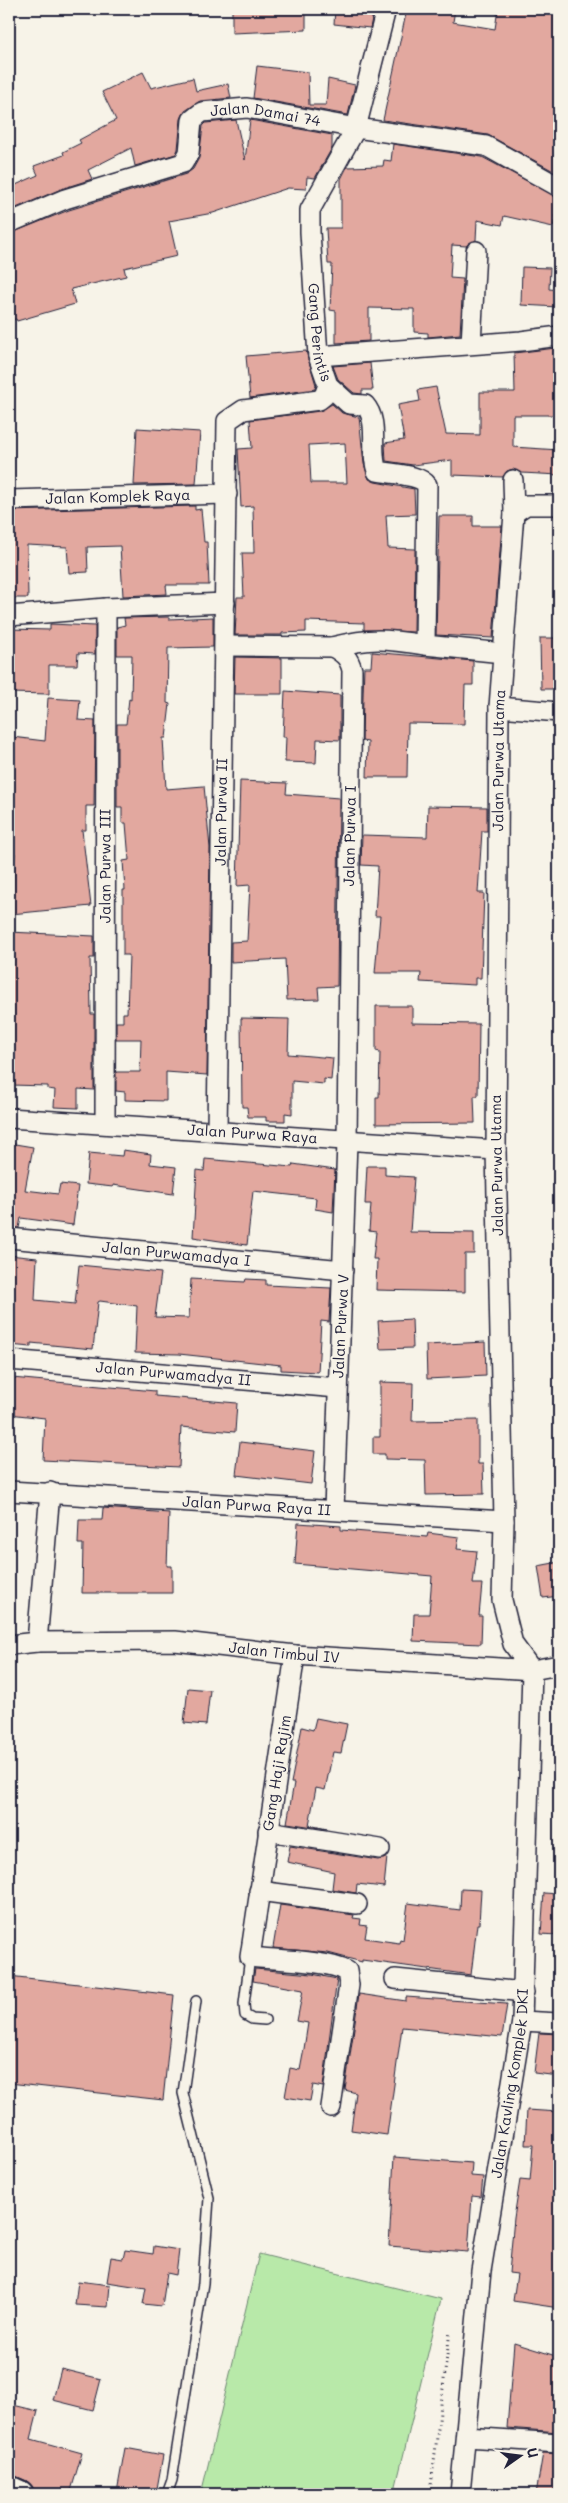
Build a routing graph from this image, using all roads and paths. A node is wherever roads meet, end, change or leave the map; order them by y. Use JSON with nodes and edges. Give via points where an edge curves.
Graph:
{"nodes":[{"id":1,"x":386,"y":9,"type":"edge"},
{"id":2,"x":356,"y":128,"type":"junction"},
{"id":3,"x":559,"y":187,"type":"edge"},
{"id":4,"x":9,"y":223,"type":"edge"},
{"id":5,"x":476,"y":251,"type":"dead end"},
{"id":6,"x":559,"y":336,"type":"edge"},
{"id":7,"x":471,"y":344,"type":"junction"},
{"id":8,"x":318,"y":356,"type":"junction"},
{"id":9,"x":328,"y":385,"type":"junction"},
{"id":10,"x":513,"y":480,"type":"dead end"},
{"id":11,"x":227,"y":494,"type":"junction"},
{"id":12,"x":9,"y":500,"type":"edge"},
{"id":13,"x":559,"y":505,"type":"edge"},
{"id":14,"x":514,"y":514,"type":"junction"},
{"id":15,"x":225,"y":603,"type":"junction"},
{"id":16,"x":106,"y":608,"type":"junction"},
{"id":17,"x":9,"y":616,"type":"edge"},
{"id":18,"x":425,"y":645,"type":"junction"},
{"id":19,"x":226,"y":646,"type":"junction"},
{"id":20,"x":332,"y":647,"type":"junction"},
{"id":21,"x":503,"y":653,"type":"junction"},
{"id":22,"x":499,"y":707,"type":"junction"},
{"id":23,"x":559,"y":712,"type":"edge"},
{"id":24,"x":9,"y":1118,"type":"edge"},
{"id":25,"x":105,"y":1122,"type":"junction"},
{"id":26,"x":217,"y":1131,"type":"junction"},
{"id":27,"x":347,"y":1142,"type":"junction"},
{"id":28,"x":496,"y":1150,"type":"junction"},
{"id":29,"x":9,"y":1238,"type":"edge"},
{"id":30,"x":344,"y":1270,"type":"junction"},
{"id":31,"x":9,"y":1360,"type":"edge"},
{"id":32,"x":338,"y":1388,"type":"junction"},
{"id":33,"x":9,"y":1491,"type":"edge"},
{"id":34,"x":50,"y":1492,"type":"junction"},
{"id":35,"x":334,"y":1510,"type":"junction"},
{"id":36,"x":504,"y":1521,"type":"junction"},
{"id":37,"x":37,"y":1642,"type":"junction"},
{"id":38,"x":9,"y":1645,"type":"edge"},
{"id":39,"x":295,"y":1655,"type":"junction"},
{"id":40,"x":559,"y":1665,"type":"edge"},
{"id":41,"x":532,"y":1670,"type":"junction"},
{"id":42,"x":268,"y":1831,"type":"junction"},
{"id":43,"x":380,"y":1849,"type":"dead end"},
{"id":44,"x":259,"y":1891,"type":"junction"},
{"id":45,"x":358,"y":1904,"type":"dead end"},
{"id":46,"x":250,"y":1957,"type":"junction"},
{"id":47,"x":395,"y":1979,"type":"dead end"},
{"id":48,"x":524,"y":1992,"type":"junction"},
{"id":49,"x":196,"y":2001,"type":"dead end"},
{"id":50,"x":265,"y":2020,"type":"dead end"},
{"id":51,"x":522,"y":2020,"type":"junction"},
{"id":52,"x":559,"y":2023,"type":"edge"},
{"id":53,"x":331,"y":2107,"type":"dead end"},
{"id":54,"x":450,"y":2331,"type":"dead end"},
{"id":55,"x":466,"y":2437,"type":"junction"},
{"id":56,"x":559,"y":2443,"type":"edge"},
{"id":57,"x":9,"y":2489,"type":"edge"},
{"id":58,"x":20,"y":2494,"type":"edge"},
{"id":59,"x":167,"y":2494,"type":"edge"},
{"id":60,"x":430,"y":2494,"type":"edge"},
{"id":61,"x":460,"y":2494,"type":"edge"}],
"edges":[{"from":1,"to":2,"type":"street","name":"Gang Perintis"},
{"from":2,"to":3,"type":"street","name":"Jalan Damai 74","via":[[486,146]]},
{"from":2,"to":4,"type":"street","name":"Jalan Damai 74","via":[[247,108],[202,112],[192,120],[189,153],[182,163],[65,199]]},
{"from":2,"to":8,"type":"street","name":"Gang Perintis","via":[[310,210]]},
{"from":5,"to":7,"type":"street"},
{"from":6,"to":7,"type":"street"},
{"from":7,"to":8,"type":"street"},
{"from":8,"to":9,"type":"street","name":"Gang Perintis"},
{"from":9,"to":11,"type":"street","name":"Jalan Purwa II","via":[[319,400],[244,410],[229,418]]},
{"from":9,"to":18,"type":"street","name":"Gang Perintis","via":[[350,404],[365,405],[372,413],[377,470],[416,477],[427,485]]},
{"from":10,"to":14,"type":"street","name":"Jalan Purwa Utama"},
{"from":11,"to":12,"type":"street","name":"Jalan Komplek Raya"},
{"from":11,"to":15,"type":"street","name":"Jalan Purwa II"},
{"from":13,"to":14,"type":"street","via":[[526,505]]},
{"from":14,"to":21,"type":"street","name":"Jalan Purwa Utama"},
{"from":15,"to":16,"type":"street"},
{"from":15,"to":19,"type":"street","name":"Jalan Purwa II"},
{"from":16,"to":17,"type":"street"},
{"from":16,"to":25,"type":"street","name":"Jalan Purwa III"},
{"from":18,"to":20,"type":"street","via":[[362,639]]},
{"from":18,"to":21,"type":"street"},
{"from":19,"to":20,"type":"street"},
{"from":19,"to":26,"type":"street","name":"Jalan Purwa II"},
{"from":20,"to":27,"type":"street","name":"Jalan Purwa I","via":[[350,660],[352,670]]},
{"from":21,"to":22,"type":"street","name":"Jalan Purwa Utama"},
{"from":22,"to":23,"type":"street"},
{"from":22,"to":28,"type":"street","name":"Jalan Purwa Utama"},
{"from":24,"to":25,"type":"street","name":"Jalan Purwa Raya"},
{"from":25,"to":26,"type":"street","name":"Jalan Purwa Raya"},
{"from":26,"to":27,"type":"street","name":"Jalan Purwa Raya"},
{"from":27,"to":28,"type":"street","name":"Jalan Purwa Raya"},
{"from":27,"to":30,"type":"street","name":"Jalan Purwa V"},
{"from":28,"to":36,"type":"street","name":"Jalan Purwa Utama"},
{"from":29,"to":30,"type":"street","name":"Jalan Purwamadya I"},
{"from":30,"to":32,"type":"street","name":"Jalan Purwa V"},
{"from":31,"to":32,"type":"street","name":"Jalan Purwamadya II"},
{"from":32,"to":35,"type":"street","name":"Jalan Purwa V"},
{"from":33,"to":34,"type":"street","name":"Jalan Purwa Raya II"},
{"from":34,"to":35,"type":"street","name":"Jalan Purwa Raya II"},
{"from":34,"to":37,"type":"street"},
{"from":35,"to":36,"type":"street","name":"Jalan Purwa Raya II"},
{"from":36,"to":41,"type":"street","name":"Jalan Purwa Utama","via":[[502,1600],[513,1644]]},
{"from":37,"to":38,"type":"street","name":"Jalan Timbul IV"},
{"from":37,"to":39,"type":"street","name":"Jalan Timbul IV","via":[[175,1641]]},
{"from":39,"to":41,"type":"street","name":"Jalan Timbul IV"},
{"from":39,"to":42,"type":"street","name":"Gang Haji Rajim"},
{"from":40,"to":41,"type":"street","name":"Jalan Timbul IV"},
{"from":41,"to":48,"type":"street","name":"Jalan Kavling Komplek DKI"},
{"from":42,"to":43,"type":"street"},
{"from":42,"to":44,"type":"street","name":"Gang Haji Rajim"},
{"from":44,"to":45,"type":"street"},
{"from":44,"to":46,"type":"street","name":"Gang Haji Rajim"},
{"from":46,"to":50,"type":"lane","via":[[245,2015]]},
{"from":46,"to":53,"type":"street","via":[[340,1967],[347,1971],[348,1985]]},
{"from":47,"to":48,"type":"street"},
{"from":48,"to":51,"type":"street","name":"Jalan Kavling Komplek DKI"},
{"from":49,"to":59,"type":"lane","via":[[183,2093],[209,2198],[203,2283],[172,2480]]},
{"from":51,"to":52,"type":"street"},
{"from":51,"to":55,"type":"street","name":"Jalan Kavling Komplek DKI","via":[[481,2271]]},
{"from":54,"to":60,"type":"path"},
{"from":55,"to":56,"type":"street"},
{"from":55,"to":61,"type":"street","name":"Jalan Kavling Komplek DKI"},
{"from":57,"to":58,"type":"main road"}]}
